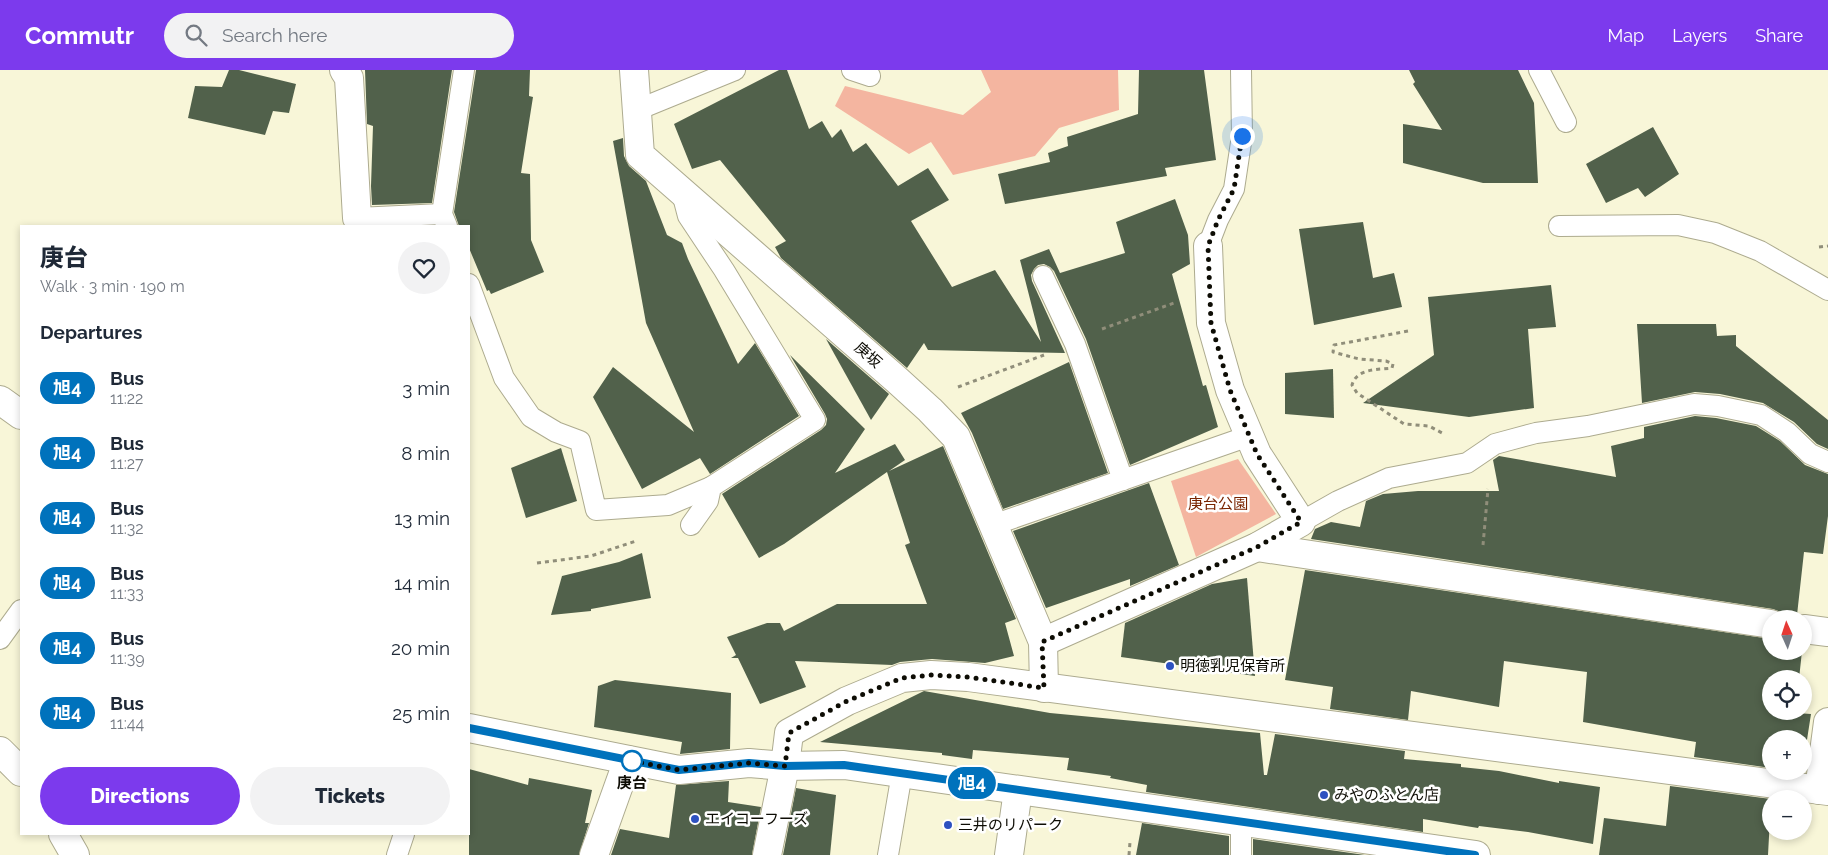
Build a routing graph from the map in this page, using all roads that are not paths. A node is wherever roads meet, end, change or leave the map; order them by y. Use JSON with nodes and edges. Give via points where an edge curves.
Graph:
{"nodes":[{"id":1,"x":344,"y":70,"type":"edge"},
{"id":2,"x":464,"y":70,"type":"edge"},
{"id":3,"x":634,"y":70,"type":"edge"},
{"id":4,"x":735,"y":70,"type":"edge"},
{"id":5,"x":1241,"y":70,"type":"edge"},
{"id":6,"x":1540,"y":70,"type":"edge"},
{"id":7,"x":637,"y":110,"type":"junction"},
{"id":8,"x":1566,"y":122,"type":"dead end"},
{"id":9,"x":682,"y":193,"type":"junction"},
{"id":10,"x":357,"y":218,"type":"joint"},
{"id":11,"x":444,"y":220,"type":"edge"},
{"id":12,"x":1559,"y":226,"type":"dead end"},
{"id":13,"x":1208,"y":246,"type":"joint"},
{"id":14,"x":1043,"y":276,"type":"dead end"},
{"id":15,"x":470,"y":287,"type":"edge"},
{"id":16,"x":1828,"y":290,"type":"edge"},
{"id":17,"x":0,"y":400,"type":"edge"},
{"id":18,"x":20,"y":414,"type":"edge"},
{"id":19,"x":1249,"y":436,"type":"junction"},
{"id":20,"x":1828,"y":462,"type":"edge"},
{"id":21,"x":1123,"y":480,"type":"junction"},
{"id":22,"x":710,"y":487,"type":"junction"},
{"id":23,"x":1301,"y":522,"type":"junction"},
{"id":24,"x":691,"y":525,"type":"dead end"},
{"id":25,"x":993,"y":525,"type":"junction"},
{"id":26,"x":1257,"y":547,"type":"junction"},
{"id":27,"x":20,"y":611,"type":"edge"},
{"id":28,"x":1762,"y":623,"type":"edge"},
{"id":29,"x":1812,"y":630,"type":"edge"},
{"id":30,"x":1828,"y":632,"type":"edge"},
{"id":31,"x":0,"y":639,"type":"edge"},
{"id":32,"x":1042,"y":642,"type":"junction"},
{"id":33,"x":1044,"y":688,"type":"junction"},
{"id":34,"x":1828,"y":722,"type":"edge"},
{"id":35,"x":470,"y":728,"type":"edge"},
{"id":36,"x":628,"y":760,"type":"junction"},
{"id":37,"x":785,"y":766,"type":"junction"},
{"id":38,"x":902,"y":773,"type":"junction"},
{"id":39,"x":1018,"y":790,"type":"junction"},
{"id":40,"x":1824,"y":791,"type":"edge"},
{"id":41,"x":1241,"y":822,"type":"junction"},
{"id":42,"x":64,"y":835,"type":"edge"},
{"id":43,"x":404,"y":835,"type":"edge"},
{"id":44,"x":76,"y":855,"type":"edge"},
{"id":45,"x":397,"y":855,"type":"edge"},
{"id":46,"x":594,"y":855,"type":"edge"},
{"id":47,"x":767,"y":855,"type":"edge"},
{"id":48,"x":888,"y":855,"type":"edge"},
{"id":49,"x":1009,"y":855,"type":"edge"},
{"id":50,"x":1241,"y":855,"type":"edge"},
{"id":51,"x":1476,"y":855,"type":"edge"}],
"edges":[{"from":1,"to":10,"type":"street","via":[[349,78]]},
{"from":2,"to":11,"type":"lane"},
{"from":3,"to":7,"type":"street","name":"庚坂"},
{"from":4,"to":7,"type":"lane"},
{"from":5,"to":13,"type":"lane","via":[[1242,136],[1234,189]]},
{"from":6,"to":8,"type":"lane"},
{"from":7,"to":9,"type":"street","name":"庚坂","via":[[640,155]]},
{"from":9,"to":22,"type":"lane","via":[[688,216],[815,420]]},
{"from":9,"to":25,"type":"street","name":"庚坂","via":[[920,401],[956,437]]},
{"from":10,"to":11,"type":"lane"},
{"from":12,"to":16,"type":"lane","via":[[1678,225],[1715,233],[1760,251]]},
{"from":13,"to":19,"type":"street","via":[[1211,323],[1230,390]]},
{"from":14,"to":21,"type":"lane","via":[[1074,341]]},
{"from":15,"to":22,"type":"lane","via":[[504,378],[520,401],[531,416],[556,432],[580,441],[596,510],[668,505]]},
{"from":17,"to":18,"type":"street"},
{"from":19,"to":21,"type":"lane"},
{"from":19,"to":23,"type":"street"},
{"from":20,"to":23,"type":"lane","via":[[1810,454],[1761,414],[1694,404],[1588,426],[1536,433],[1495,444],[1467,463],[1389,478]]},
{"from":21,"to":25,"type":"lane"},
{"from":22,"to":24,"type":"lane","via":[[708,501]]},
{"from":23,"to":26,"type":"street"},
{"from":25,"to":32,"type":"street","name":"庚坂"},
{"from":26,"to":28,"type":"street"},
{"from":26,"to":32,"type":"street"},
{"from":27,"to":31,"type":"lane"},
{"from":29,"to":30,"type":"street"},
{"from":32,"to":33,"type":"street","name":"庚坂"},
{"from":33,"to":37,"type":"street","via":[[958,676],[902,678],[847,701],[789,733]]},
{"from":33,"to":40,"type":"street"},
{"from":34,"to":40,"type":"street"},
{"from":35,"to":36,"type":"street"},
{"from":36,"to":37,"type":"street","via":[[679,770],[749,763]]},
{"from":36,"to":46,"type":"street"},
{"from":37,"to":38,"type":"street","via":[[844,765]]},
{"from":37,"to":47,"type":"street"},
{"from":38,"to":39,"type":"street"},
{"from":38,"to":48,"type":"lane"},
{"from":39,"to":41,"type":"street"},
{"from":39,"to":49,"type":"street"},
{"from":41,"to":50,"type":"lane"},
{"from":41,"to":51,"type":"street"},
{"from":42,"to":44,"type":"street"},
{"from":43,"to":45,"type":"lane"}]}
